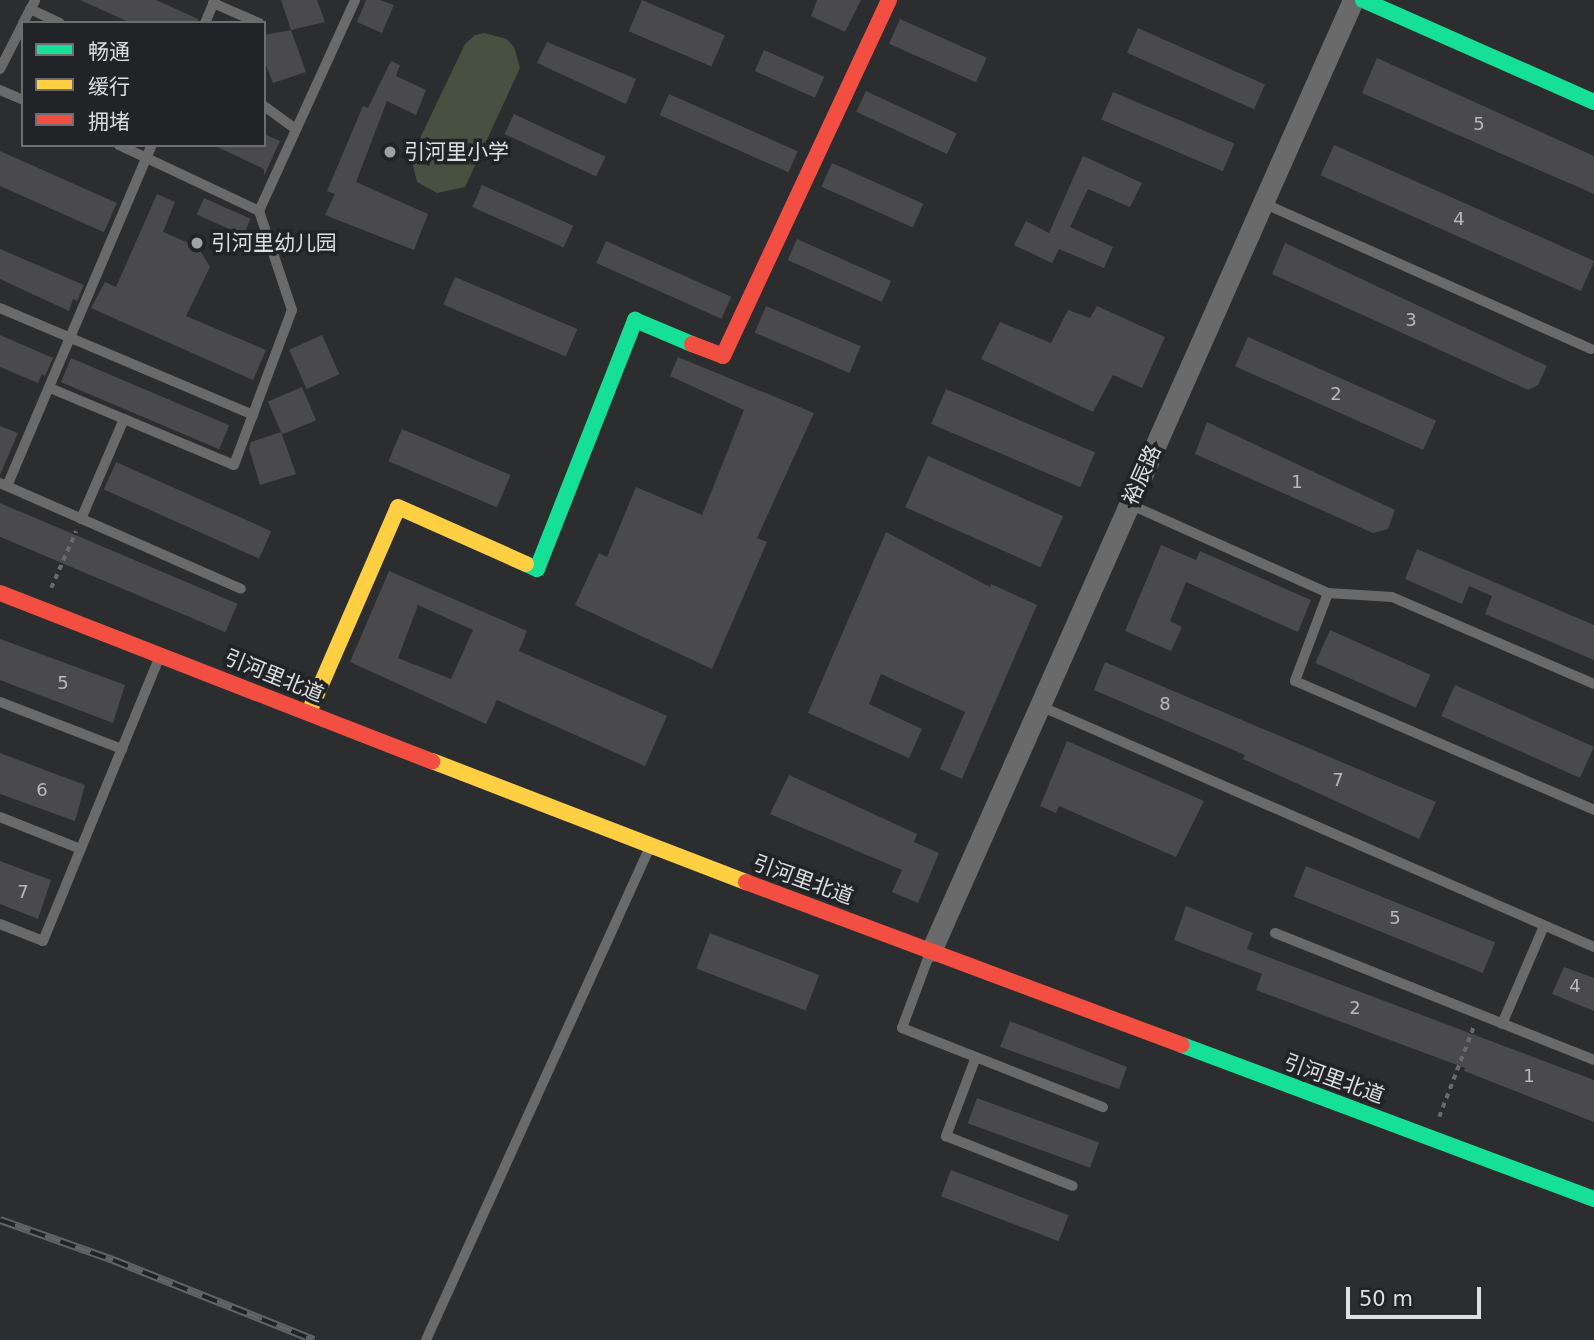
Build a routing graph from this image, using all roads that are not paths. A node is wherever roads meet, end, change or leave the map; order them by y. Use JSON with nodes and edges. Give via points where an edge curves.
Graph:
{"nodes":[{"id":1,"x":355,"y":0,"type":"edge"},
{"id":2,"x":889,"y":0,"type":"edge"},
{"id":3,"x":1353,"y":0,"type":"edge"},
{"id":4,"x":1363,"y":0,"type":"edge"},
{"id":5,"x":214,"y":1,"type":"edge"},
{"id":6,"x":33,"y":5,"type":"edge"},
{"id":7,"x":24,"y":21,"type":"edge"},
{"id":8,"x":57,"y":21,"type":"edge"},
{"id":9,"x":206,"y":21,"type":"edge"},
{"id":10,"x":255,"y":21,"type":"edge"},
{"id":11,"x":21,"y":27,"type":"edge"},
{"id":12,"x":0,"y":69,"type":"edge"},
{"id":13,"x":0,"y":90,"type":"edge"},
{"id":14,"x":21,"y":99,"type":"edge"},
{"id":15,"x":1594,"y":102,"type":"edge"},
{"id":16,"x":266,"y":107,"type":"edge"},
{"id":17,"x":296,"y":129,"type":"junction"},
{"id":18,"x":123,"y":147,"type":"edge"},
{"id":19,"x":151,"y":147,"type":"edge"},
{"id":20,"x":146,"y":158,"type":"junction"},
{"id":21,"x":1263,"y":204,"type":"junction"},
{"id":22,"x":259,"y":211,"type":"junction"},
{"id":23,"x":0,"y":308,"type":"edge"},
{"id":24,"x":71,"y":337,"type":"junction"},
{"id":25,"x":1591,"y":349,"type":"dead end"},
{"id":26,"x":50,"y":388,"type":"junction"},
{"id":27,"x":253,"y":415,"type":"junction"},
{"id":28,"x":124,"y":419,"type":"junction"},
{"id":29,"x":4,"y":485,"type":"edge"},
{"id":30,"x":1129,"y":504,"type":"junction"},
{"id":31,"x":81,"y":519,"type":"junction"},
{"id":32,"x":241,"y":589,"type":"dead end"},
{"id":33,"x":0,"y":593,"type":"edge"},
{"id":34,"x":1328,"y":593,"type":"junction"},
{"id":35,"x":161,"y":654,"type":"junction"},
{"id":36,"x":1594,"y":684,"type":"edge"},
{"id":37,"x":0,"y":702,"type":"edge"},
{"id":38,"x":1040,"y":706,"type":"junction"},
{"id":39,"x":309,"y":712,"type":"junction"},
{"id":40,"x":122,"y":749,"type":"junction"},
{"id":41,"x":1594,"y":810,"type":"edge"},
{"id":42,"x":0,"y":817,"type":"edge"},
{"id":43,"x":650,"y":846,"type":"junction"},
{"id":44,"x":81,"y":849,"type":"junction"},
{"id":45,"x":0,"y":924,"type":"edge"},
{"id":46,"x":1544,"y":926,"type":"junction"},
{"id":47,"x":1275,"y":933,"type":"dead end"},
{"id":48,"x":1594,"y":947,"type":"edge"},
{"id":49,"x":931,"y":951,"type":"junction"},
{"id":50,"x":1502,"y":1024,"type":"junction"},
{"id":51,"x":976,"y":1057,"type":"junction"},
{"id":52,"x":1594,"y":1060,"type":"edge"},
{"id":53,"x":1103,"y":1107,"type":"dead end"},
{"id":54,"x":1073,"y":1186,"type":"dead end"},
{"id":55,"x":1594,"y":1199,"type":"edge"},
{"id":56,"x":426,"y":1340,"type":"edge"}],
"edges":[{"from":1,"to":17,"type":"lane"},
{"from":2,"to":39,"type":"street","via":[[723,356],[635,320],[537,569],[398,507]]},
{"from":3,"to":21,"type":"street","name":"裕辰路"},
{"from":4,"to":15,"type":"street"},
{"from":5,"to":9,"type":"lane"},
{"from":5,"to":10,"type":"lane"},
{"from":6,"to":7,"type":"lane"},
{"from":6,"to":8,"type":"lane"},
{"from":11,"to":12,"type":"lane"},
{"from":13,"to":14,"type":"lane"},
{"from":16,"to":17,"type":"lane"},
{"from":17,"to":22,"type":"lane"},
{"from":18,"to":20,"type":"lane"},
{"from":19,"to":20,"type":"lane"},
{"from":20,"to":22,"type":"lane"},
{"from":20,"to":24,"type":"lane"},
{"from":21,"to":25,"type":"lane"},
{"from":21,"to":30,"type":"street","name":"裕辰路"},
{"from":22,"to":27,"type":"lane","via":[[292,310]]},
{"from":23,"to":24,"type":"lane"},
{"from":24,"to":26,"type":"lane"},
{"from":24,"to":27,"type":"lane"},
{"from":26,"to":28,"type":"lane"},
{"from":26,"to":29,"type":"lane"},
{"from":27,"to":28,"type":"lane","via":[[234,465]]},
{"from":28,"to":31,"type":"lane"},
{"from":29,"to":31,"type":"lane"},
{"from":30,"to":34,"type":"lane"},
{"from":30,"to":38,"type":"street","name":"裕辰路"},
{"from":31,"to":32,"type":"lane"},
{"from":33,"to":35,"type":"street","name":"引河里北道"},
{"from":34,"to":36,"type":"lane","via":[[1392,597]]},
{"from":34,"to":41,"type":"lane","via":[[1295,681]]},
{"from":35,"to":39,"type":"street","name":"引河里北道"},
{"from":35,"to":40,"type":"lane"},
{"from":37,"to":40,"type":"lane"},
{"from":38,"to":46,"type":"lane"},
{"from":38,"to":49,"type":"street","name":"裕辰路"},
{"from":39,"to":43,"type":"street","name":"引河里北道"},
{"from":40,"to":44,"type":"lane"},
{"from":42,"to":44,"type":"lane"},
{"from":43,"to":49,"type":"street","name":"引河里北道"},
{"from":43,"to":56,"type":"lane"},
{"from":44,"to":45,"type":"lane","via":[[43,941]]},
{"from":46,"to":48,"type":"lane"},
{"from":46,"to":50,"type":"lane"},
{"from":47,"to":50,"type":"lane"},
{"from":49,"to":51,"type":"lane","via":[[902,1028]]},
{"from":49,"to":55,"type":"street","name":"引河里北道"},
{"from":50,"to":52,"type":"lane"},
{"from":51,"to":53,"type":"lane"},
{"from":51,"to":54,"type":"lane","via":[[946,1136]]}]}
